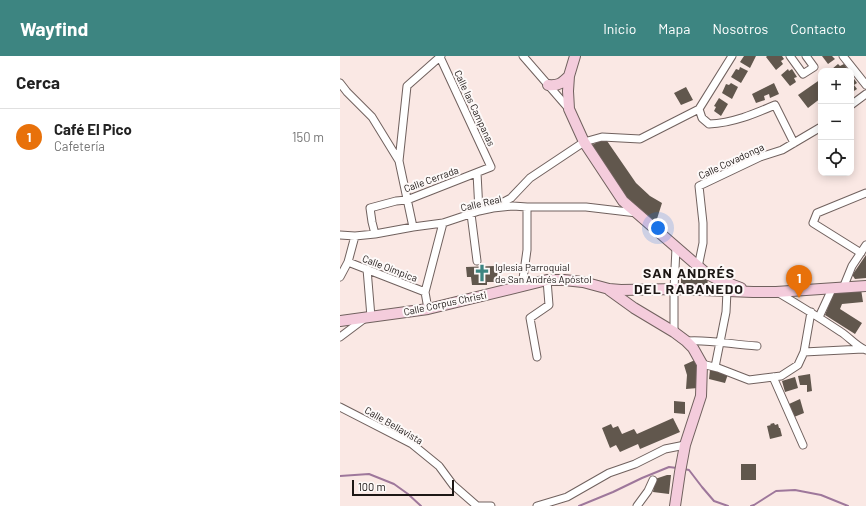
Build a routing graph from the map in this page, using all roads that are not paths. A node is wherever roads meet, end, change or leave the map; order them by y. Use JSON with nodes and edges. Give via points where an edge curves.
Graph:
{"nodes":[{"id":1,"x":440,"y":56,"type":"edge"},
{"id":2,"x":523,"y":56,"type":"edge"},
{"id":3,"x":574,"y":56,"type":"edge"},
{"id":4,"x":732,"y":56,"type":"edge"},
{"id":5,"x":790,"y":56,"type":"edge"},
{"id":6,"x":806,"y":56,"type":"edge"},
{"id":7,"x":843,"y":56,"type":"edge"},
{"id":8,"x":569,"y":76,"type":"junction"},
{"id":9,"x":340,"y":83,"type":"edge"},
{"id":10,"x":548,"y":85,"type":"junction"},
{"id":11,"x":866,"y":85,"type":"edge"},
{"id":12,"x":866,"y":94,"type":"edge"},
{"id":13,"x":852,"y":104,"type":"edge"},
{"id":14,"x":569,"y":109,"type":"junction"},
{"id":15,"x":699,"y":109,"type":"junction"},
{"id":16,"x":818,"y":129,"type":"edge"},
{"id":17,"x":584,"y":142,"type":"junction"},
{"id":18,"x":794,"y":143,"type":"junction"},
{"id":19,"x":399,"y":161,"type":"junction"},
{"id":20,"x":491,"y":167,"type":"joint"},
{"id":21,"x":477,"y":173,"type":"junction"},
{"id":22,"x":866,"y":193,"type":"edge"},
{"id":23,"x":407,"y":200,"type":"junction"},
{"id":24,"x":527,"y":208,"type":"junction"},
{"id":25,"x":490,"y":209,"type":"junction"},
{"id":26,"x":479,"y":211,"type":"junction"},
{"id":27,"x":637,"y":213,"type":"junction"},
{"id":28,"x":470,"y":214,"type":"junction"},
{"id":29,"x":443,"y":223,"type":"junction"},
{"id":30,"x":413,"y":227,"type":"junction"},
{"id":31,"x":374,"y":234,"type":"junction"},
{"id":32,"x":340,"y":235,"type":"edge"},
{"id":33,"x":355,"y":236,"type":"junction"},
{"id":34,"x":866,"y":245,"type":"edge"},
{"id":35,"x":676,"y":248,"type":"junction"},
{"id":36,"x":861,"y":253,"type":"junction"},
{"id":37,"x":477,"y":261,"type":"dead end"},
{"id":38,"x":348,"y":262,"type":"junction"},
{"id":39,"x":698,"y":267,"type":"junction"},
{"id":40,"x":367,"y":270,"type":"junction"},
{"id":41,"x":340,"y":277,"type":"edge"},
{"id":42,"x":547,"y":280,"type":"junction"},
{"id":43,"x":717,"y":280,"type":"junction"},
{"id":44,"x":522,"y":286,"type":"junction"},
{"id":45,"x":866,"y":286,"type":"edge"},
{"id":46,"x":843,"y":288,"type":"junction"},
{"id":47,"x":609,"y":289,"type":"junction"},
{"id":48,"x":674,"y":289,"type":"junction"},
{"id":49,"x":832,"y":289,"type":"junction"},
{"id":50,"x":628,"y":290,"type":"junction"},
{"id":51,"x":716,"y":290,"type":"junction"},
{"id":52,"x":728,"y":291,"type":"junction"},
{"id":53,"x":425,"y":292,"type":"junction"},
{"id":54,"x":753,"y":292,"type":"junction"},
{"id":55,"x":776,"y":292,"type":"junction"},
{"id":56,"x":628,"y":303,"type":"junction"},
{"id":57,"x":428,"y":309,"type":"junction"},
{"id":58,"x":811,"y":312,"type":"junction"},
{"id":59,"x":368,"y":317,"type":"junction"},
{"id":60,"x":819,"y":317,"type":"junction"},
{"id":61,"x":340,"y":321,"type":"edge"},
{"id":62,"x":674,"y":332,"type":"junction"},
{"id":63,"x":340,"y":338,"type":"edge"},
{"id":64,"x":686,"y":341,"type":"junction"},
{"id":65,"x":720,"y":343,"type":"junction"},
{"id":66,"x":757,"y":346,"type":"dead end"},
{"id":67,"x":864,"y":350,"type":"edge"},
{"id":68,"x":804,"y":352,"type":"junction"},
{"id":69,"x":537,"y":357,"type":"dead end"},
{"id":70,"x":702,"y":364,"type":"junction"},
{"id":71,"x":714,"y":367,"type":"junction"},
{"id":72,"x":773,"y":377,"type":"junction"},
{"id":73,"x":340,"y":407,"type":"edge"},
{"id":74,"x":685,"y":445,"type":"junction"},
{"id":75,"x":803,"y":445,"type":"dead end"},
{"id":76,"x":653,"y":480,"type":"dead end"},
{"id":77,"x":490,"y":506,"type":"edge"},
{"id":78,"x":537,"y":506,"type":"edge"},
{"id":79,"x":637,"y":506,"type":"edge"},
{"id":80,"x":675,"y":506,"type":"edge"}],
"edges":[{"from":1,"to":19,"type":"street","via":[[407,86]]},
{"from":1,"to":20,"type":"street","name":"Calle las Campanas"},
{"from":2,"to":10,"type":"street"},
{"from":3,"to":8,"type":"street"},
{"from":4,"to":15,"type":"street"},
{"from":5,"to":6,"type":"street","via":[[804,74],[814,67]]},
{"from":7,"to":11,"type":"street"},
{"from":8,"to":10,"type":"street","via":[[555,85]]},
{"from":8,"to":14,"type":"street"},
{"from":9,"to":19,"type":"street","via":[[372,118]]},
{"from":10,"to":14,"type":"street"},
{"from":12,"to":13,"type":"street"},
{"from":14,"to":17,"type":"street"},
{"from":15,"to":17,"type":"street","via":[[640,139],[602,137]]},
{"from":15,"to":18,"type":"street","via":[[702,118],[710,124],[721,124],[775,105]]},
{"from":16,"to":18,"type":"street","name":"Calle Covadonga"},
{"from":17,"to":25,"type":"street","via":[[530,178],[511,198]]},
{"from":17,"to":27,"type":"street","via":[[623,202]]},
{"from":18,"to":39,"type":"street","name":"Calle Covadonga","via":[[699,186],[703,244]]},
{"from":19,"to":23,"type":"street"},
{"from":20,"to":21,"type":"street","name":"Calle Cerrada"},
{"from":21,"to":23,"type":"street","name":"Calle Cerrada"},
{"from":21,"to":26,"type":"street"},
{"from":22,"to":36,"type":"street","via":[[817,213],[813,223]]},
{"from":23,"to":30,"type":"street"},
{"from":23,"to":31,"type":"street","name":"Calle Cerrada","via":[[370,208]]},
{"from":24,"to":25,"type":"street","name":"Calle Real","via":[[513,206]]},
{"from":24,"to":27,"type":"street","name":"Calle Real","via":[[586,207]]},
{"from":24,"to":44,"type":"street"},
{"from":25,"to":26,"type":"street","name":"Calle Real"},
{"from":26,"to":28,"type":"street","name":"Calle Real"},
{"from":27,"to":35,"type":"street"},
{"from":28,"to":29,"type":"street","name":"Calle Real"},
{"from":28,"to":37,"type":"street"},
{"from":29,"to":30,"type":"street","name":"Calle Real"},
{"from":29,"to":53,"type":"street"},
{"from":30,"to":31,"type":"street","name":"Calle Real"},
{"from":31,"to":33,"type":"street","name":"Calle Real"},
{"from":32,"to":33,"type":"street","name":"Calle Real"},
{"from":33,"to":38,"type":"street"},
{"from":34,"to":36,"type":"street"},
{"from":35,"to":39,"type":"street"},
{"from":35,"to":48,"type":"street"},
{"from":36,"to":46,"type":"street","via":[[852,266]]},
{"from":38,"to":40,"type":"street","name":"Calle Oímpica"},
{"from":38,"to":41,"type":"street"},
{"from":39,"to":43,"type":"street"},
{"from":40,"to":53,"type":"street","name":"Calle Oímpica"},
{"from":40,"to":59,"type":"street"},
{"from":42,"to":44,"type":"street","name":"Calle Corpus Christi"},
{"from":42,"to":47,"type":"street","name":"Calle Corpus Christi","via":[[583,282]]},
{"from":42,"to":69,"type":"street","via":[[549,306],[530,318]]},
{"from":43,"to":51,"type":"street"},
{"from":43,"to":54,"type":"street"},
{"from":44,"to":57,"type":"street","name":"Calle Corpus Christi"},
{"from":45,"to":46,"type":"street","name":"Calle Corpus Christi"},
{"from":46,"to":49,"type":"street","name":"Calle Corpus Christi"},
{"from":47,"to":50,"type":"street","name":"Calle Corpus Christi"},
{"from":47,"to":56,"type":"street"},
{"from":48,"to":50,"type":"street","name":"Calle Corpus Christi"},
{"from":48,"to":51,"type":"street","name":"Calle Corpus Christi"},
{"from":48,"to":62,"type":"street"},
{"from":49,"to":55,"type":"street","name":"Calle Corpus Christi"},
{"from":49,"to":60,"type":"street"},
{"from":50,"to":56,"type":"street"},
{"from":51,"to":52,"type":"street","name":"Calle Corpus Christi"},
{"from":52,"to":54,"type":"street","name":"Calle Corpus Christi"},
{"from":52,"to":65,"type":"street"},
{"from":53,"to":57,"type":"street"},
{"from":54,"to":55,"type":"street","name":"Calle Corpus Christi"},
{"from":55,"to":58,"type":"street"},
{"from":56,"to":62,"type":"street"},
{"from":57,"to":59,"type":"street","name":"Calle Corpus Christi"},
{"from":58,"to":60,"type":"street"},
{"from":58,"to":68,"type":"street"},
{"from":59,"to":61,"type":"street","name":"Calle Corpus Christi"},
{"from":59,"to":63,"type":"street"},
{"from":60,"to":67,"type":"street"},
{"from":62,"to":64,"type":"street"},
{"from":64,"to":65,"type":"street"},
{"from":64,"to":70,"type":"street"},
{"from":65,"to":66,"type":"street"},
{"from":65,"to":71,"type":"street"},
{"from":67,"to":68,"type":"street"},
{"from":68,"to":72,"type":"street","via":[[798,365],[781,376]]},
{"from":70,"to":71,"type":"street"},
{"from":70,"to":74,"type":"street","via":[[701,396]]},
{"from":71,"to":72,"type":"street","via":[[749,380]]},
{"from":72,"to":75,"type":"street"},
{"from":73,"to":77,"type":"street","name":"Calle Bellavista","via":[[412,444],[439,466],[453,485],[478,506]]},
{"from":74,"to":78,"type":"street","via":[[665,449],[609,473],[567,497]]},
{"from":74,"to":80,"type":"street"},
{"from":76,"to":79,"type":"street"}]}
